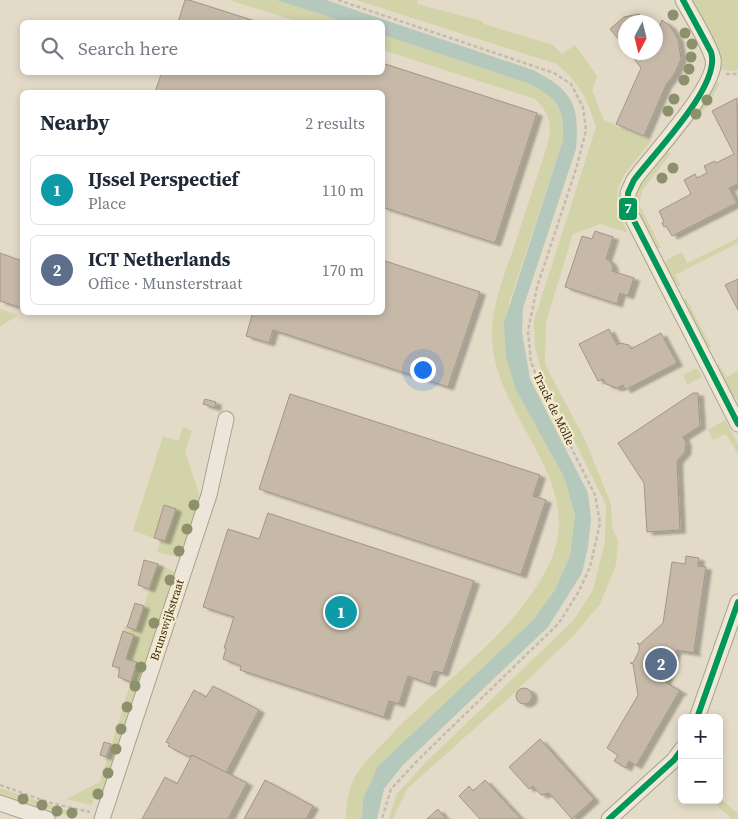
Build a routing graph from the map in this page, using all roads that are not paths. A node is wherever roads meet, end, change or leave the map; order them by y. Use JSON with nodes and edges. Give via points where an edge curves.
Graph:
{"nodes":[{"id":1,"x":683,"y":0,"type":"edge"},
{"id":2,"x":226,"y":419,"type":"dead end"},
{"id":3,"x":738,"y":424,"type":"edge"},
{"id":4,"x":738,"y":602,"type":"edge"},
{"id":5,"x":698,"y":714,"type":"edge"},
{"id":6,"x":678,"y":754,"type":"edge"},
{"id":7,"x":0,"y":803,"type":"edge"},
{"id":8,"x":102,"y":818,"type":"edge"},
{"id":9,"x":47,"y":819,"type":"edge"},
{"id":10,"x":609,"y":819,"type":"edge"}],
"edges":[{"from":1,"to":3,"type":"street","via":[[713,59],[712,73],[702,93],[634,180],[628,194],[628,209]]},
{"from":2,"to":8,"type":"street","name":"Brunswijkstraat","via":[[209,495]]},
{"from":4,"to":5,"type":"street"},
{"from":6,"to":10,"type":"street"},
{"from":7,"to":9,"type":"street"}]}
